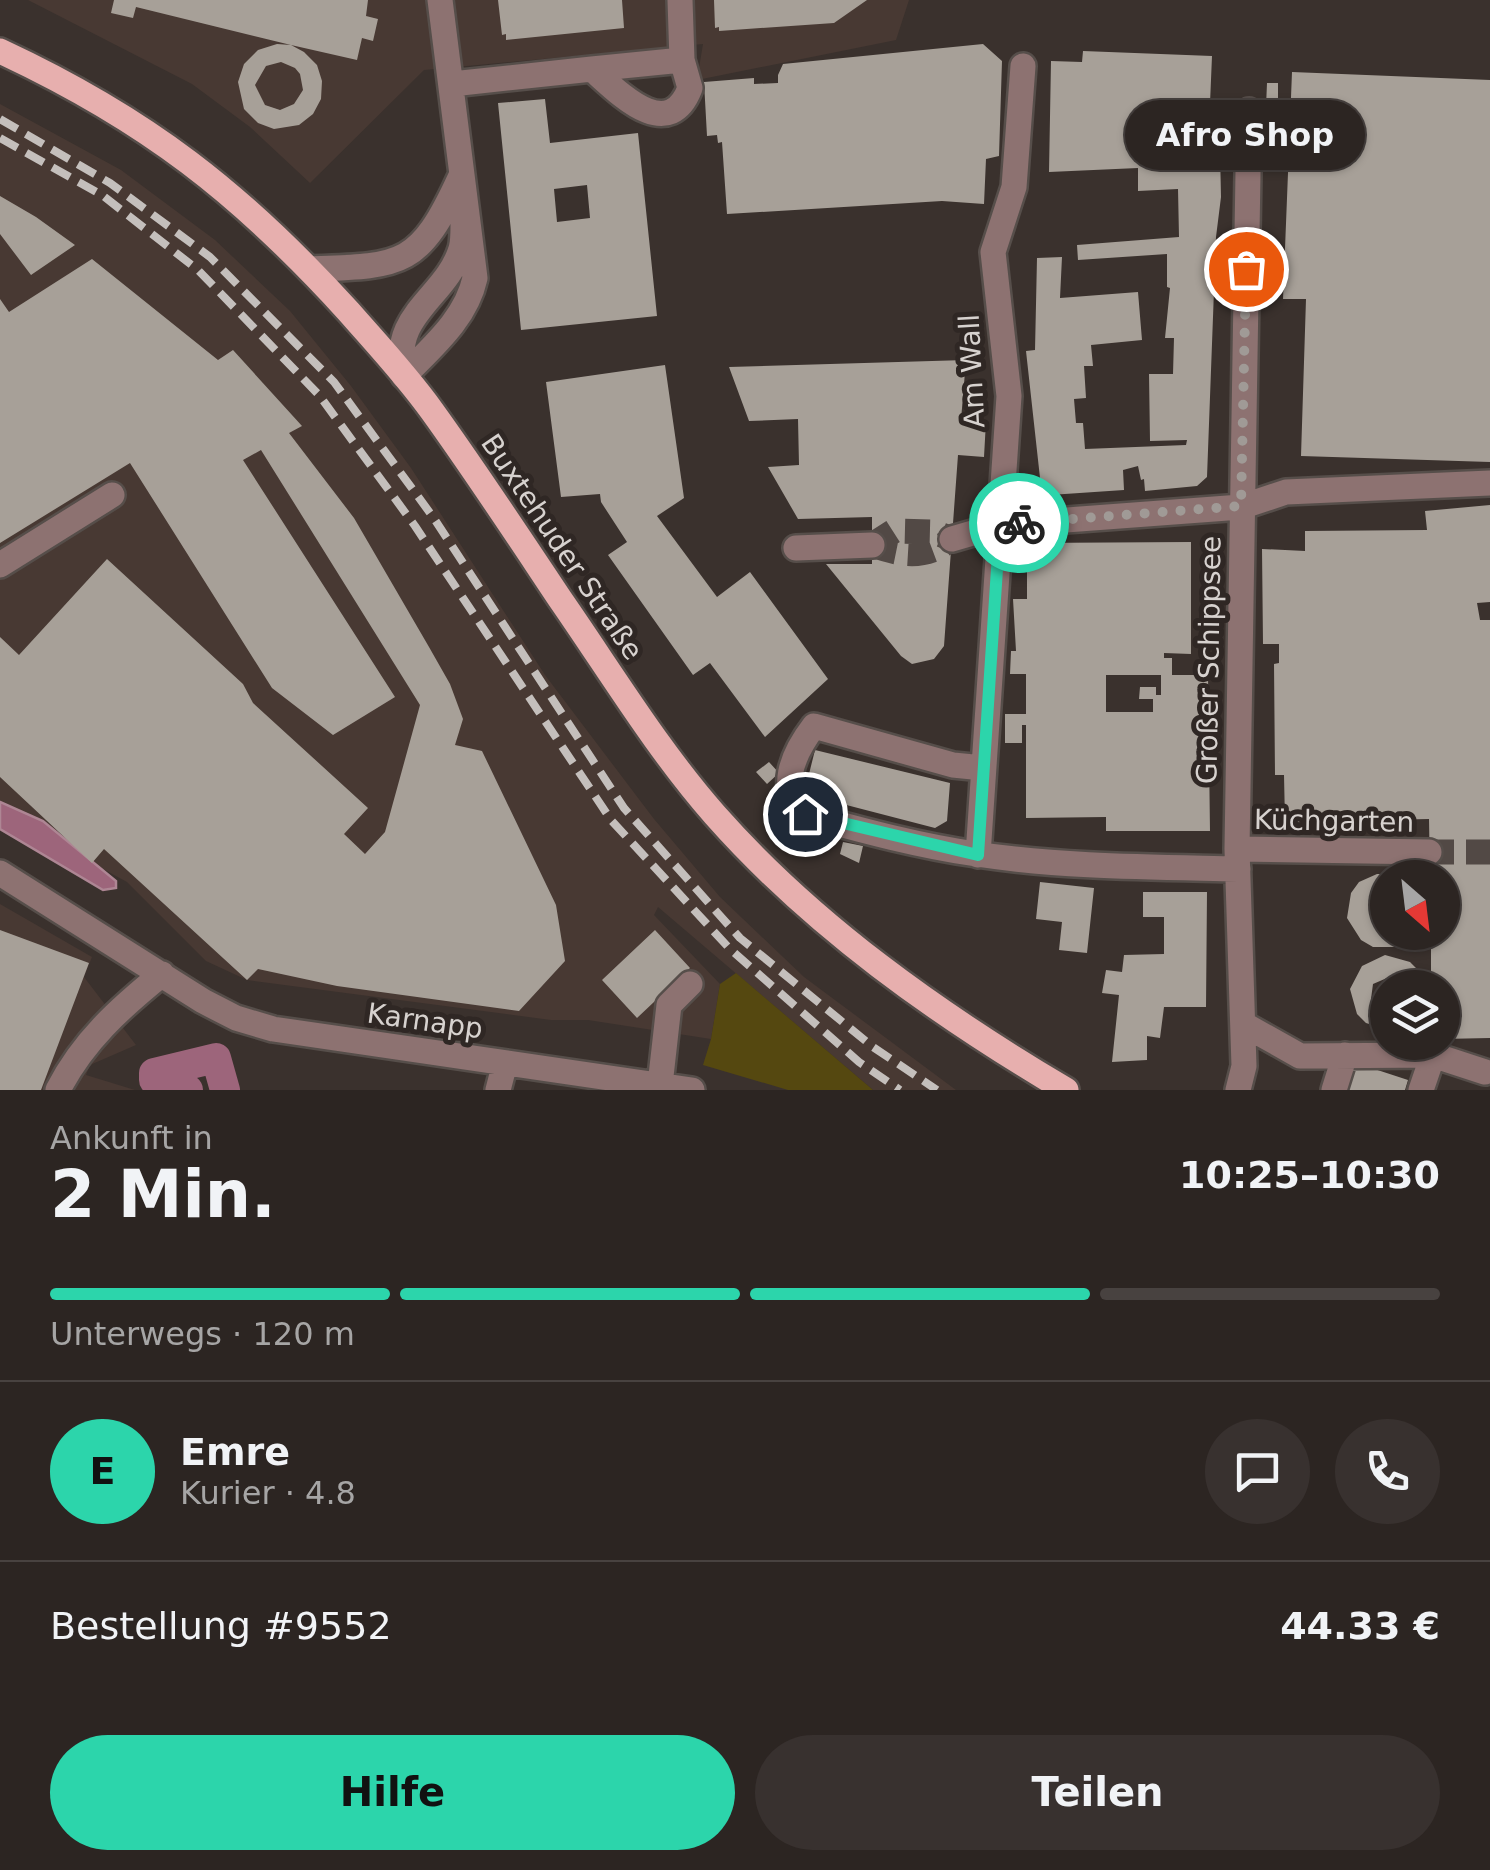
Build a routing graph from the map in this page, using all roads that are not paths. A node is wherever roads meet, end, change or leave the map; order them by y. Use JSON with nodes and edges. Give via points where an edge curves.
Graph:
{"nodes":[{"id":1,"x":440,"y":0,"type":"edge"},
{"id":2,"x":680,"y":0,"type":"edge"},
{"id":3,"x":0,"y":51,"type":"edge"},
{"id":4,"x":682,"y":60,"type":"junction"},
{"id":5,"x":1023,"y":66,"type":"dead end"},
{"id":6,"x":592,"y":69,"type":"junction"},
{"id":7,"x":452,"y":84,"type":"junction"},
{"id":8,"x":1249,"y":111,"type":"dead end"},
{"id":9,"x":462,"y":174,"type":"junction"},
{"id":10,"x":465,"y":210,"type":"junction"},
{"id":11,"x":309,"y":269,"type":"junction"},
{"id":12,"x":404,"y":376,"type":"junction"},
{"id":13,"x":1490,"y":482,"type":"edge"},
{"id":14,"x":112,"y":495,"type":"dead end"},
{"id":15,"x":1241,"y":506,"type":"junction"},
{"id":16,"x":1000,"y":524,"type":"junction"},
{"id":17,"x":952,"y":539,"type":"dead end"},
{"id":18,"x":872,"y":545,"type":"tunnel mouth"},
{"id":19,"x":796,"y":548,"type":"dead end"},
{"id":20,"x":0,"y":565,"type":"edge"},
{"id":21,"x":983,"y":768,"type":"junction"},
{"id":22,"x":1429,"y":852,"type":"tunnel mouth"},
{"id":23,"x":978,"y":855,"type":"junction"},
{"id":24,"x":1238,"y":859,"type":"junction"},
{"id":25,"x":0,"y":873,"type":"edge"},
{"id":26,"x":162,"y":974,"type":"junction"},
{"id":27,"x":690,"y":984,"type":"dead end"},
{"id":28,"x":1243,"y":1024,"type":"junction"},
{"id":29,"x":1345,"y":1055,"type":"junction"},
{"id":30,"x":1370,"y":1055,"type":"edge"},
{"id":31,"x":1431,"y":1060,"type":"edge"},
{"id":32,"x":1448,"y":1060,"type":"edge"},
{"id":33,"x":504,"y":1063,"type":"junction"},
{"id":34,"x":1485,"y":1072,"type":"dead end"},
{"id":35,"x":660,"y":1085,"type":"junction"},
{"id":36,"x":629,"y":1086,"type":"edge"},
{"id":37,"x":58,"y":1090,"type":"edge"},
{"id":38,"x":498,"y":1090,"type":"edge"},
{"id":39,"x":692,"y":1090,"type":"edge"},
{"id":40,"x":1066,"y":1090,"type":"edge"},
{"id":41,"x":1238,"y":1090,"type":"edge"},
{"id":42,"x":1334,"y":1090,"type":"edge"},
{"id":43,"x":1422,"y":1090,"type":"edge"}],
"edges":[{"from":1,"to":7,"type":"street"},
{"from":2,"to":4,"type":"street"},
{"from":3,"to":11,"type":"main road","name":"Buxtehuder Straße","via":[[70,84],[172,147],[244,204]]},
{"from":4,"to":6,"type":"street"},
{"from":4,"to":6,"type":"street","via":[[690,88],[664,114],[640,107]]},
{"from":5,"to":16,"type":"street","name":"Am Wall","via":[[1014,187],[992,252],[1009,396]]},
{"from":6,"to":7,"type":"street"},
{"from":7,"to":9,"type":"street"},
{"from":8,"to":15,"type":"street","name":"Großer Schippsee"},
{"from":9,"to":10,"type":"street"},
{"from":9,"to":11,"type":"street","via":[[429,237],[408,256],[376,266]]},
{"from":10,"to":12,"type":"street","via":[[458,255],[408,329]]},
{"from":10,"to":12,"type":"street","via":[[475,262],[472,294]]},
{"from":11,"to":12,"type":"main road","name":"Buxtehuder Straße"},
{"from":12,"to":40,"type":"main road","name":"Buxtehuder Straße","via":[[662,746],[741,843],[908,986]]},
{"from":13,"to":15,"type":"street","via":[[1286,492]]},
{"from":14,"to":20,"type":"street"},
{"from":15,"to":16,"type":"street"},
{"from":15,"to":24,"type":"street","name":"Großer Schippsee"},
{"from":16,"to":17,"type":"street"},
{"from":16,"to":21,"type":"street","name":"Am Wall"},
{"from":18,"to":19,"type":"street"},
{"from":21,"to":23,"type":"street","name":"Am Wall"},
{"from":21,"to":23,"type":"street","name":"Küchgarten","via":[[814,726],[796,750],[788,782],[794,802],[810,816]]},
{"from":22,"to":24,"type":"street","name":"Küchgarten"},
{"from":23,"to":24,"type":"street","name":"Küchgarten","via":[[1111,867]]},
{"from":24,"to":28,"type":"street","name":"Großer Schippsee"},
{"from":25,"to":26,"type":"street","name":"Karnapp"},
{"from":26,"to":33,"type":"street","name":"Karnapp","via":[[236,1018],[273,1029]]},
{"from":26,"to":37,"type":"street","via":[[112,1015],[74,1059]]},
{"from":27,"to":35,"type":"street","via":[[669,1005]]},
{"from":28,"to":29,"type":"street","via":[[1300,1056]]},
{"from":28,"to":41,"type":"street","name":"Großer Schippsee"},
{"from":29,"to":30,"type":"street"},
{"from":29,"to":42,"type":"street"},
{"from":31,"to":43,"type":"street"},
{"from":32,"to":34,"type":"street"},
{"from":33,"to":36,"type":"street","name":"Karnapp"},
{"from":33,"to":38,"type":"street"},
{"from":35,"to":36,"type":"street","name":"Karnapp"},
{"from":35,"to":39,"type":"street","name":"Karnapp"}]}
